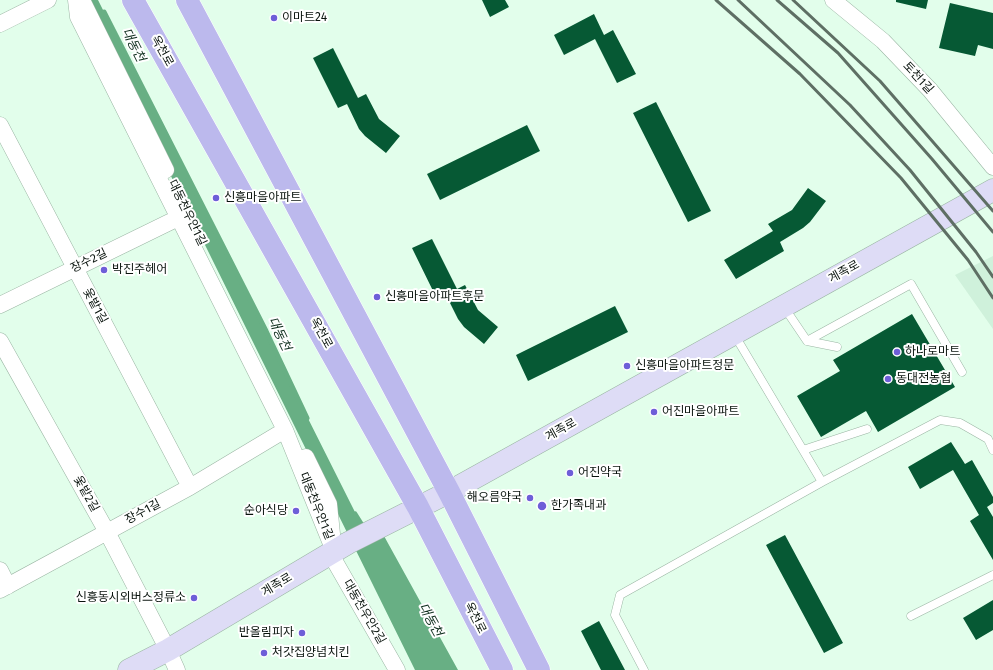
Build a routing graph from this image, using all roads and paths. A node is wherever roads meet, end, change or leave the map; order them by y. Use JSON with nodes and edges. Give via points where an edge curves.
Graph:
{"nodes":[{"id":1,"x":48,"y":0,"type":"edge"},
{"id":2,"x":76,"y":0,"type":"edge"},
{"id":3,"x":82,"y":0,"type":"edge"},
{"id":4,"x":133,"y":0,"type":"edge"},
{"id":5,"x":187,"y":0,"type":"edge"},
{"id":6,"x":833,"y":0,"type":"edge"},
{"id":7,"x":0,"y":24,"type":"edge"},
{"id":8,"x":0,"y":125,"type":"edge"},
{"id":9,"x":993,"y":167,"type":"edge"},
{"id":10,"x":993,"y":190,"type":"edge"},
{"id":11,"x":178,"y":218,"type":"junction"},
{"id":12,"x":75,"y":268,"type":"junction"},
{"id":13,"x":0,"y":305,"type":"edge"},
{"id":14,"x":784,"y":306,"type":"junction"},
{"id":15,"x":733,"y":334,"type":"junction"},
{"id":16,"x":0,"y":341,"type":"edge"},
{"id":17,"x":807,"y":341,"type":"junction"},
{"id":18,"x":837,"y":347,"type":"dead end"},
{"id":19,"x":962,"y":372,"type":"dead end"},
{"id":20,"x":867,"y":429,"type":"dead end"},
{"id":21,"x":285,"y":430,"type":"junction"},
{"id":22,"x":803,"y":450,"type":"junction"},
{"id":23,"x":993,"y":450,"type":"edge"},
{"id":24,"x":822,"y":482,"type":"junction"},
{"id":25,"x":190,"y":487,"type":"junction"},
{"id":26,"x":449,"y":492,"type":"junction"},
{"id":27,"x":418,"y":507,"type":"junction"},
{"id":28,"x":107,"y":532,"type":"junction"},
{"id":29,"x":337,"y":549,"type":"junction"},
{"id":30,"x":0,"y":570,"type":"edge"},
{"id":31,"x":993,"y":575,"type":"edge"},
{"id":32,"x":4,"y":588,"type":"edge"},
{"id":33,"x":911,"y":616,"type":"dead end"},
{"id":34,"x":168,"y":650,"type":"junction"},
{"id":35,"x":129,"y":670,"type":"edge"},
{"id":36,"x":177,"y":670,"type":"edge"},
{"id":37,"x":397,"y":670,"type":"edge"},
{"id":38,"x":502,"y":670,"type":"edge"},
{"id":39,"x":539,"y":670,"type":"edge"},
{"id":40,"x":644,"y":670,"type":"edge"}],
"edges":[{"from":1,"to":7,"type":"street"},
{"from":2,"to":11,"type":"street","name":"대동천우안1길","via":[[78,17]]},
{"from":3,"to":29,"type":"street","name":"대동천우안1길","via":[[329,504]]},
{"from":4,"to":27,"type":"main road","name":"옥천로"},
{"from":5,"to":26,"type":"main road"},
{"from":6,"to":9,"type":"street","name":"토천1길","via":[[888,46],[930,90]]},
{"from":8,"to":12,"type":"street","name":"옻밭1길"},
{"from":10,"to":14,"type":"main road","name":"계족로"},
{"from":11,"to":12,"type":"street","name":"장수2길"},
{"from":11,"to":21,"type":"street","name":"대동천우안1길"},
{"from":12,"to":13,"type":"street","name":"장수2길"},
{"from":12,"to":25,"type":"street","name":"옻밭1길"},
{"from":14,"to":15,"type":"main road","name":"계족로"},
{"from":14,"to":17,"type":"lane"},
{"from":15,"to":22,"type":"lane"},
{"from":15,"to":26,"type":"main road","name":"계족로"},
{"from":16,"to":28,"type":"street","name":"옻밭2길"},
{"from":17,"to":18,"type":"lane"},
{"from":17,"to":19,"type":"lane","via":[[911,284]]},
{"from":20,"to":22,"type":"lane"},
{"from":21,"to":25,"type":"street","name":"장수1길"},
{"from":21,"to":29,"type":"street","name":"대동천우안1길"},
{"from":22,"to":24,"type":"lane"},
{"from":23,"to":24,"type":"lane","via":[[988,439],[960,423],[940,420]]},
{"from":24,"to":40,"type":"lane","via":[[620,595],[615,615]]},
{"from":25,"to":28,"type":"street","name":"장수1길"},
{"from":26,"to":27,"type":"main road","name":"계족로"},
{"from":26,"to":39,"type":"main road"},
{"from":27,"to":29,"type":"main road","name":"계족로"},
{"from":27,"to":38,"type":"main road","name":"옥천로"},
{"from":28,"to":32,"type":"street","name":"장수1길"},
{"from":28,"to":34,"type":"street","name":"옻밭2길"},
{"from":29,"to":34,"type":"main road","name":"계족로"},
{"from":29,"to":37,"type":"street","name":"대동천우안2길"},
{"from":30,"to":32,"type":"street"},
{"from":31,"to":33,"type":"lane"},
{"from":34,"to":35,"type":"main road","name":"계족로"},
{"from":34,"to":36,"type":"street","name":"옻밭2길"}]}
